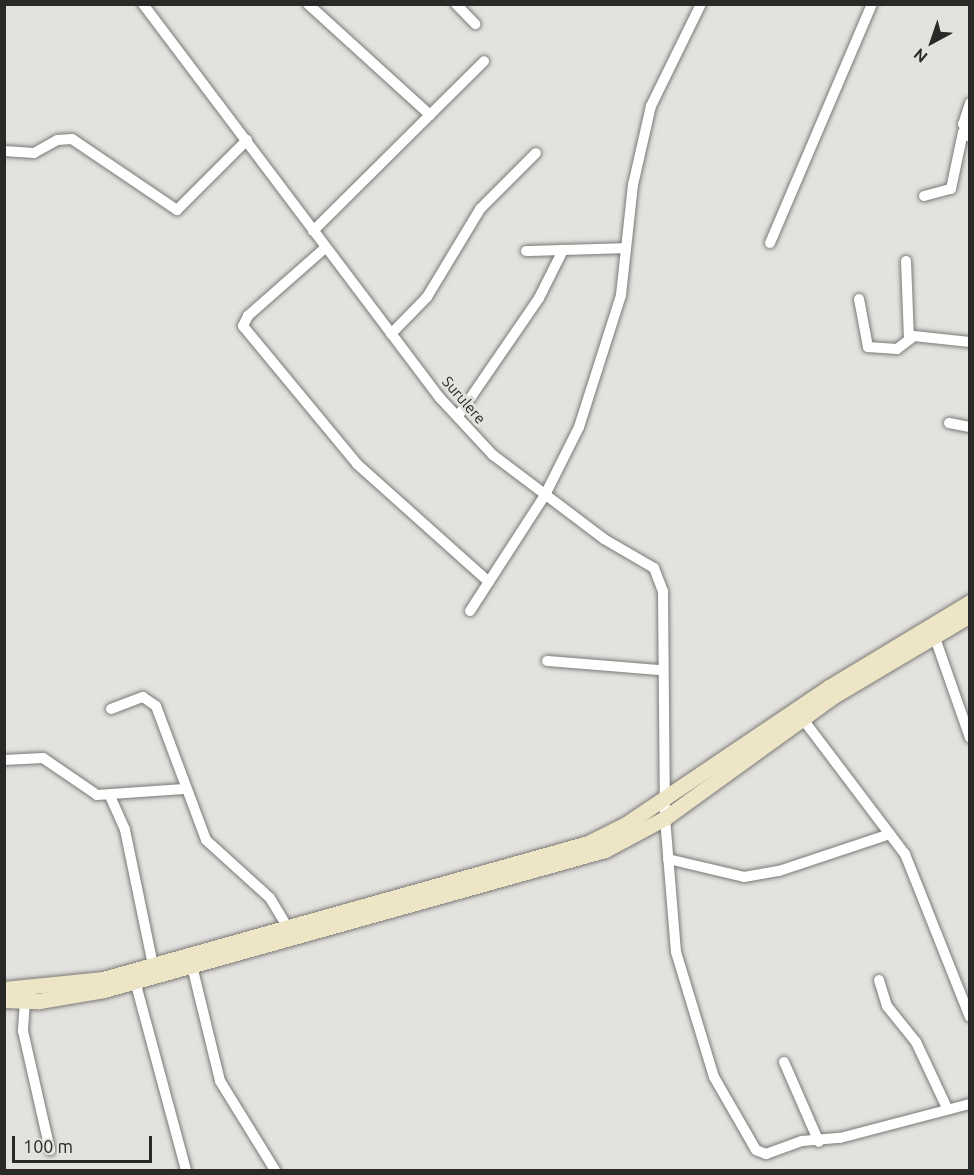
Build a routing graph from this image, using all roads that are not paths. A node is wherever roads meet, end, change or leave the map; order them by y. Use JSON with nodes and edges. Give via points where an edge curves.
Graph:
{"nodes":[{"id":1,"x":143,"y":4,"type":"edge"},
{"id":2,"x":308,"y":4,"type":"edge"},
{"id":3,"x":456,"y":4,"type":"edge"},
{"id":4,"x":701,"y":4,"type":"edge"},
{"id":5,"x":872,"y":4,"type":"edge"},
{"id":6,"x":475,"y":24,"type":"dead end"},
{"id":7,"x":484,"y":61,"type":"dead end"},
{"id":8,"x":969,"y":103,"type":"edge"},
{"id":9,"x":430,"y":115,"type":"junction"},
{"id":10,"x":966,"y":135,"type":"edge"},
{"id":11,"x":247,"y":140,"type":"junction"},
{"id":12,"x":4,"y":150,"type":"edge"},
{"id":13,"x":536,"y":153,"type":"dead end"},
{"id":14,"x":924,"y":196,"type":"dead end"},
{"id":15,"x":313,"y":231,"type":"junction"},
{"id":16,"x":770,"y":243,"type":"dead end"},
{"id":17,"x":325,"y":248,"type":"junction"},
{"id":18,"x":625,"y":248,"type":"junction"},
{"id":19,"x":562,"y":250,"type":"junction"},
{"id":20,"x":526,"y":251,"type":"dead end"},
{"id":21,"x":906,"y":261,"type":"dead end"},
{"id":22,"x":859,"y":299,"type":"dead end"},
{"id":23,"x":391,"y":333,"type":"junction"},
{"id":24,"x":909,"y":338,"type":"junction"},
{"id":25,"x":969,"y":342,"type":"edge"},
{"id":26,"x":458,"y":416,"type":"junction"},
{"id":27,"x":949,"y":423,"type":"dead end"},
{"id":28,"x":969,"y":427,"type":"edge"},
{"id":29,"x":545,"y":495,"type":"junction"},
{"id":30,"x":489,"y":582,"type":"junction"},
{"id":31,"x":969,"y":602,"type":"edge"},
{"id":32,"x":470,"y":611,"type":"dead end"},
{"id":33,"x":969,"y":615,"type":"edge"},
{"id":34,"x":934,"y":635,"type":"junction"},
{"id":35,"x":547,"y":661,"type":"dead end"},
{"id":36,"x":660,"y":670,"type":"junction"},
{"id":37,"x":111,"y":709,"type":"dead end"},
{"id":38,"x":802,"y":718,"type":"junction"},
{"id":39,"x":969,"y":738,"type":"edge"},
{"id":40,"x":4,"y":759,"type":"edge"},
{"id":41,"x":184,"y":789,"type":"junction"},
{"id":42,"x":110,"y":796,"type":"junction"},
{"id":43,"x":667,"y":798,"type":"junction"},
{"id":44,"x":664,"y":818,"type":"junction"},
{"id":45,"x":890,"y":834,"type":"junction"},
{"id":46,"x":668,"y":860,"type":"junction"},
{"id":47,"x":288,"y":928,"type":"junction"},
{"id":48,"x":153,"y":965,"type":"junction"},
{"id":49,"x":192,"y":966,"type":"junction"},
{"id":50,"x":879,"y":980,"type":"dead end"},
{"id":51,"x":135,"y":981,"type":"junction"},
{"id":52,"x":4,"y":989,"type":"edge"},
{"id":53,"x":4,"y":1000,"type":"edge"},
{"id":54,"x":25,"y":1001,"type":"junction"},
{"id":55,"x":969,"y":1017,"type":"edge"},
{"id":56,"x":784,"y":1062,"type":"dead end"},
{"id":57,"x":969,"y":1104,"type":"edge"},
{"id":58,"x":947,"y":1108,"type":"junction"},
{"id":59,"x":819,"y":1142,"type":"junction"},
{"id":60,"x":50,"y":1150,"type":"dead end"},
{"id":61,"x":186,"y":1170,"type":"edge"},
{"id":62,"x":275,"y":1170,"type":"edge"}],
"edges":[{"from":1,"to":11,"type":"street","name":"Surulere"},
{"from":2,"to":9,"type":"street"},
{"from":3,"to":6,"type":"street"},
{"from":4,"to":18,"type":"street","via":[[651,106]]},
{"from":5,"to":16,"type":"street"},
{"from":7,"to":9,"type":"street"},
{"from":8,"to":10,"type":"street"},
{"from":9,"to":15,"type":"street"},
{"from":10,"to":14,"type":"street","via":[[951,189]]},
{"from":11,"to":12,"type":"street","via":[[177,210],[72,139],[57,140],[34,153]]},
{"from":11,"to":15,"type":"street","name":"Surulere"},
{"from":13,"to":23,"type":"street","via":[[480,209],[427,297]]},
{"from":15,"to":17,"type":"street","name":"Surulere"},
{"from":17,"to":23,"type":"street","name":"Surulere"},
{"from":17,"to":30,"type":"street","via":[[248,316],[243,326],[357,464]]},
{"from":18,"to":19,"type":"street"},
{"from":18,"to":29,"type":"street","via":[[621,296],[595,382]]},
{"from":19,"to":20,"type":"street"},
{"from":19,"to":26,"type":"street","via":[[539,298]]},
{"from":21,"to":24,"type":"street"},
{"from":22,"to":24,"type":"street","via":[[868,347],[897,349]]},
{"from":23,"to":26,"type":"street","name":"Surulere"},
{"from":24,"to":25,"type":"street"},
{"from":26,"to":29,"type":"street","name":"Surulere","via":[[493,455]]},
{"from":27,"to":28,"type":"street"},
{"from":29,"to":30,"type":"street"},
{"from":29,"to":36,"type":"street","name":"Surulere","via":[[654,568],[663,591]]},
{"from":30,"to":32,"type":"street"},
{"from":31,"to":43,"type":"main road","via":[[829,687]]},
{"from":33,"to":34,"type":"main road"},
{"from":34,"to":38,"type":"main road"},
{"from":34,"to":39,"type":"street"},
{"from":35,"to":36,"type":"street"},
{"from":36,"to":43,"type":"street","name":"Surulere"},
{"from":37,"to":41,"type":"street","via":[[143,697],[156,706]]},
{"from":38,"to":44,"type":"main road"},
{"from":38,"to":45,"type":"street"},
{"from":40,"to":42,"type":"street","via":[[43,758],[86,790]]},
{"from":41,"to":42,"type":"street"},
{"from":41,"to":47,"type":"street","via":[[206,840],[270,898]]},
{"from":42,"to":48,"type":"street","via":[[124,830]]},
{"from":43,"to":44,"type":"street","name":"Surulere"},
{"from":43,"to":47,"type":"main road","via":[[588,843]]},
{"from":44,"to":46,"type":"street","name":"Surulere"},
{"from":44,"to":49,"type":"main road","via":[[605,850],[565,863]]},
{"from":45,"to":46,"type":"street","via":[[779,871],[744,877]]},
{"from":45,"to":55,"type":"street","via":[[910,865]]},
{"from":46,"to":59,"type":"street","name":"Surulere","via":[[684,986],[714,1077],[743,1134],[756,1150],[766,1154],[802,1141]]},
{"from":47,"to":48,"type":"main road"},
{"from":48,"to":52,"type":"main road","via":[[82,984]]},
{"from":49,"to":51,"type":"main road"},
{"from":49,"to":62,"type":"street","via":[[220,1081]]},
{"from":50,"to":58,"type":"street","via":[[887,1006],[916,1042]]},
{"from":51,"to":54,"type":"main road","via":[[80,996]]},
{"from":51,"to":61,"type":"street"},
{"from":53,"to":54,"type":"main road"},
{"from":54,"to":60,"type":"street","via":[[23,1031]]},
{"from":56,"to":59,"type":"street"},
{"from":57,"to":58,"type":"street"},
{"from":58,"to":59,"type":"street"}]}
